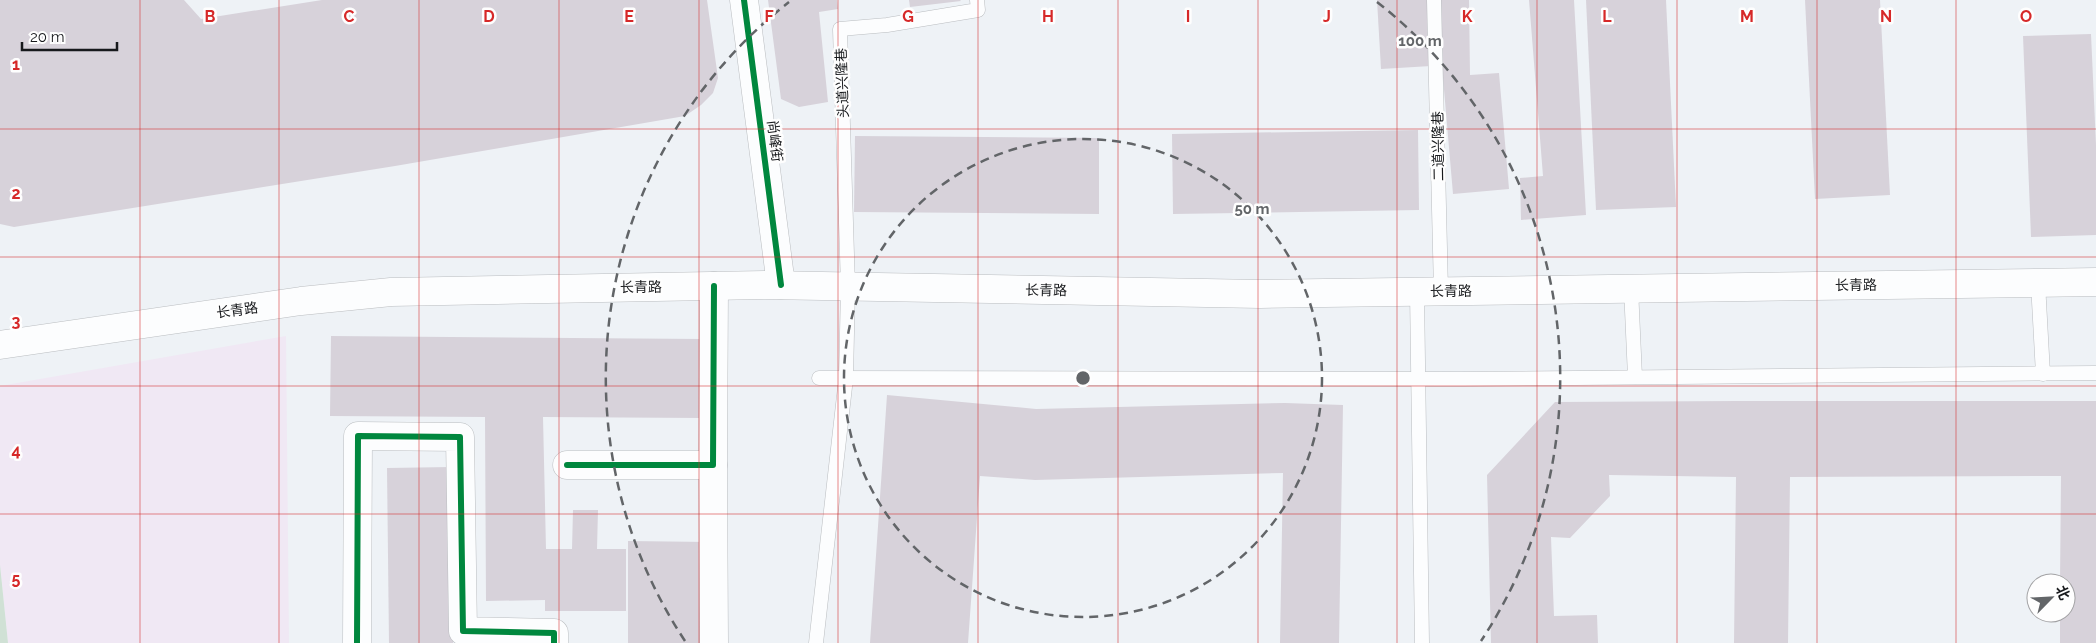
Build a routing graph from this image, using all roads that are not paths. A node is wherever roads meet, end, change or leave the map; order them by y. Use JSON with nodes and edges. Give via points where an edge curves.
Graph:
{"nodes":[{"id":1,"x":744,"y":0,"type":"edge"},
{"id":2,"x":977,"y":0,"type":"edge"},
{"id":3,"x":1434,"y":0,"type":"edge"},
{"id":4,"x":2096,"y":282,"type":"edge"},
{"id":5,"x":2038,"y":283,"type":"junction"},
{"id":6,"x":781,"y":285,"type":"junction"},
{"id":7,"x":714,"y":286,"type":"junction"},
{"id":8,"x":848,"y":286,"type":"junction"},
{"id":9,"x":1631,"y":288,"type":"junction"},
{"id":10,"x":1429,"y":292,"type":"junction"},
{"id":11,"x":0,"y":345,"type":"edge"},
{"id":12,"x":2096,"y":373,"type":"edge"},
{"id":13,"x":2043,"y":374,"type":"junction"},
{"id":14,"x":819,"y":378,"type":"dead end"},
{"id":15,"x":846,"y":378,"type":"junction"},
{"id":16,"x":1635,"y":378,"type":"junction"},
{"id":17,"x":1419,"y":379,"type":"junction"},
{"id":18,"x":567,"y":465,"type":"dead end"},
{"id":19,"x":713,"y":465,"type":"junction"},
{"id":20,"x":462,"y":637,"type":"edge"},
{"id":21,"x":357,"y":643,"type":"edge"},
{"id":22,"x":554,"y":643,"type":"edge"},
{"id":23,"x":714,"y":643,"type":"edge"},
{"id":24,"x":816,"y":643,"type":"edge"},
{"id":25,"x":1422,"y":643,"type":"edge"}],
"edges":[{"from":1,"to":6,"type":"main road","name":"尚峰街"},
{"from":2,"to":8,"type":"lane","name":"头道兴隆巷","via":[[978,10],[840,29]]},
{"from":3,"to":10,"type":"lane","name":"二道兴隆巷"},
{"from":4,"to":5,"type":"main road","name":"长青路"},
{"from":5,"to":9,"type":"main road","name":"长青路"},
{"from":5,"to":13,"type":"lane"},
{"from":6,"to":7,"type":"main road","name":"长青路"},
{"from":6,"to":8,"type":"main road","name":"长青路"},
{"from":7,"to":11,"type":"main road","name":"长青路","via":[[391,292]]},
{"from":7,"to":19,"type":"main road"},
{"from":8,"to":10,"type":"main road","name":"长青路","via":[[1260,294]]},
{"from":8,"to":15,"type":"lane"},
{"from":9,"to":10,"type":"main road","name":"长青路"},
{"from":9,"to":16,"type":"lane"},
{"from":10,"to":17,"type":"lane","name":"二道兴隆巷"},
{"from":12,"to":13,"type":"lane"},
{"from":13,"to":16,"type":"lane"},
{"from":14,"to":15,"type":"lane"},
{"from":15,"to":17,"type":"lane"},
{"from":15,"to":24,"type":"lane"},
{"from":16,"to":17,"type":"lane"},
{"from":17,"to":25,"type":"lane","name":"二道兴隆巷"},
{"from":18,"to":19,"type":"main road"},
{"from":19,"to":23,"type":"main road"},
{"from":20,"to":21,"type":"main road","via":[[460,437],[358,436]]},
{"from":20,"to":22,"type":"main road","via":[[554,633]]}]}
